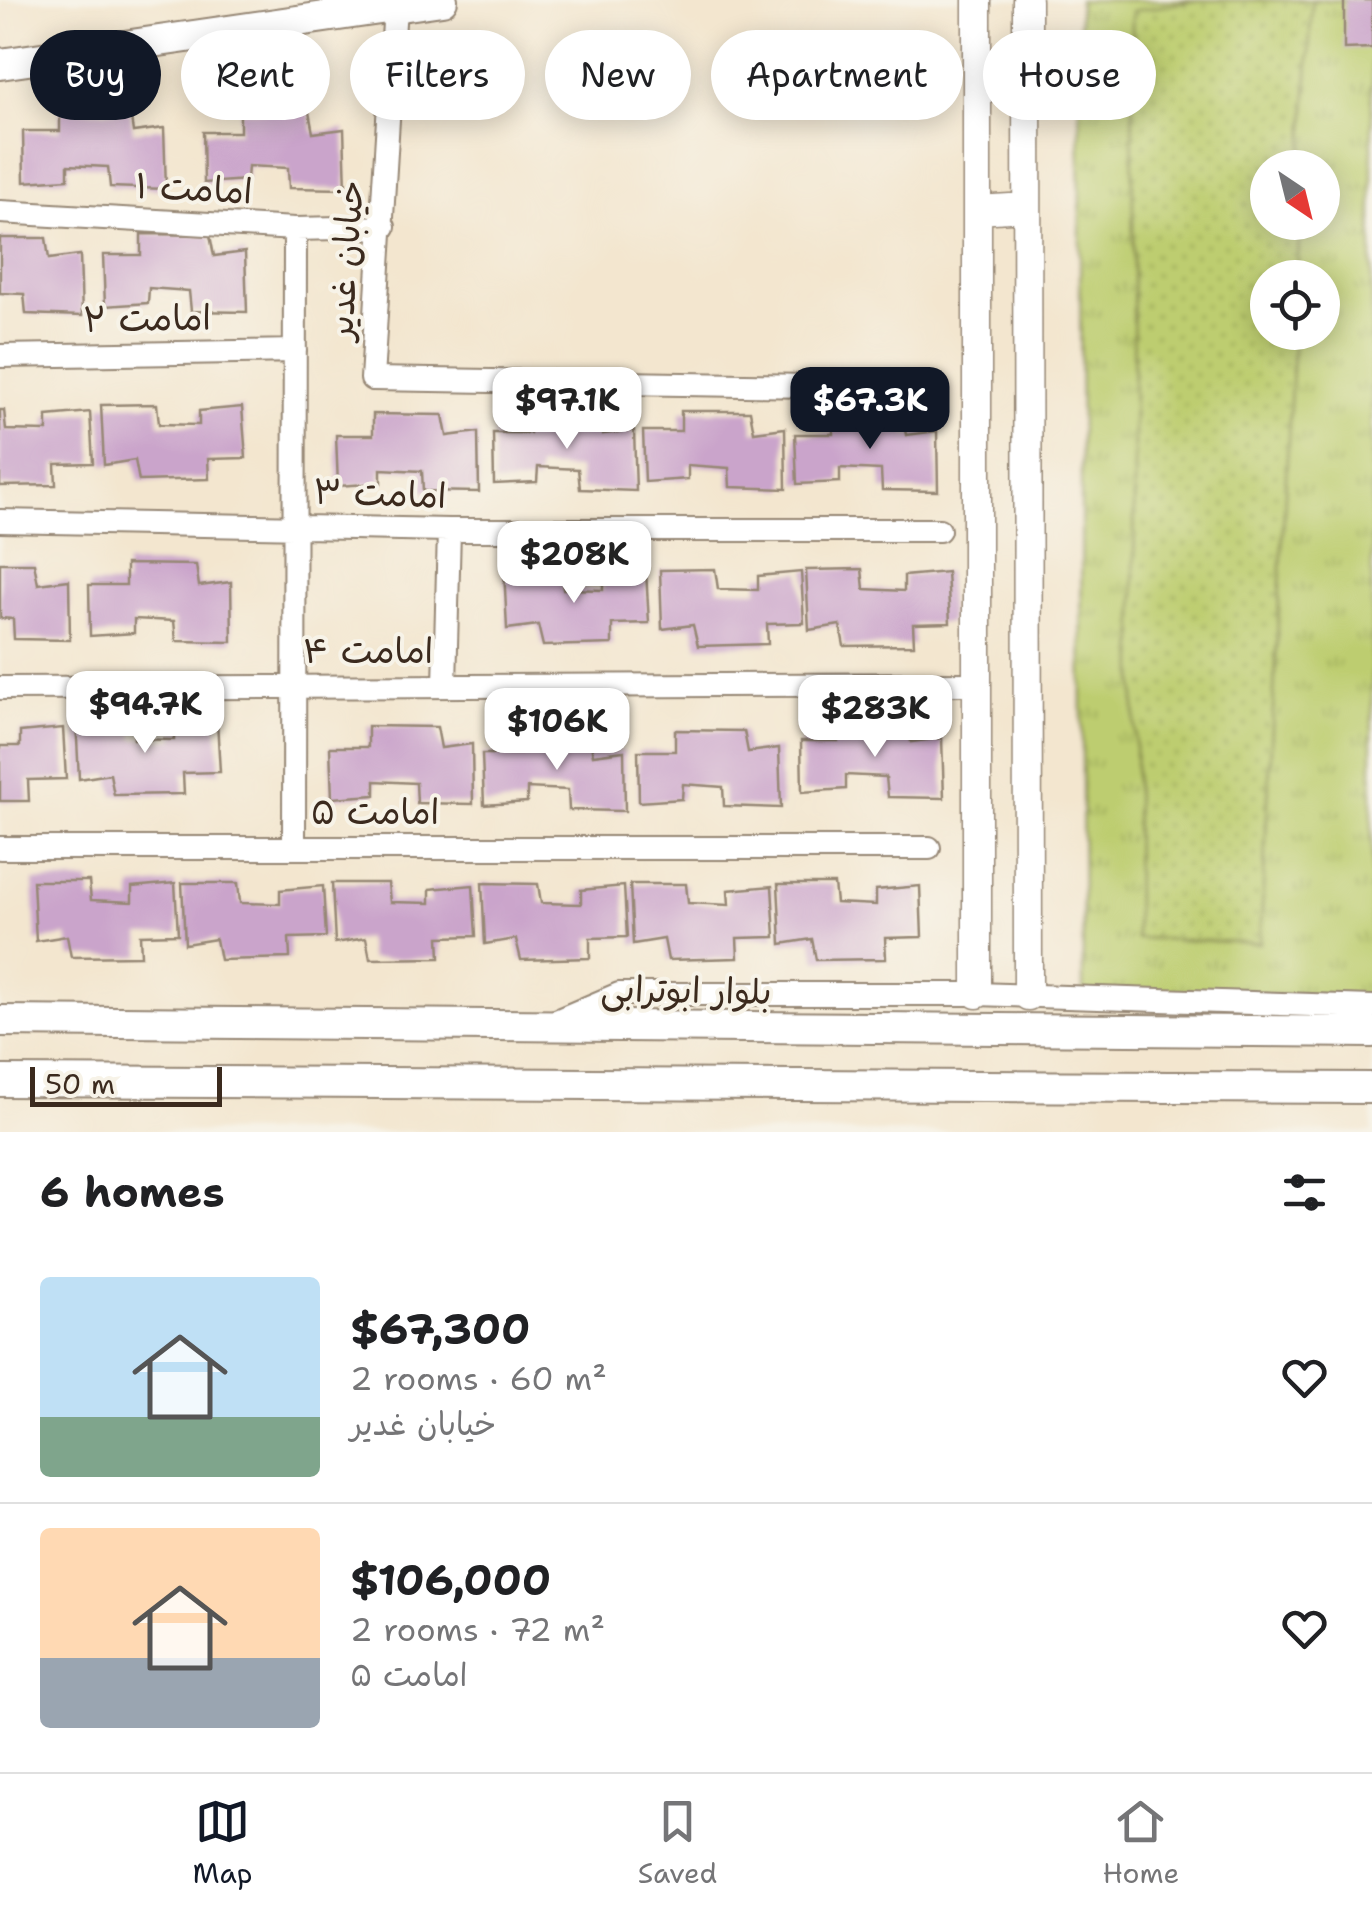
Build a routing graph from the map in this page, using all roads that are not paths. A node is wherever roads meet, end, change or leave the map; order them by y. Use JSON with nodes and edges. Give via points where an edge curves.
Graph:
{"nodes":[{"id":1,"x":442,"y":0,"type":"edge"},
{"id":2,"x":978,"y":0,"type":"edge"},
{"id":3,"x":1026,"y":0,"type":"edge"},
{"id":4,"x":395,"y":6,"type":"junction"},
{"id":5,"x":0,"y":64,"type":"edge"},
{"id":6,"x":1027,"y":207,"type":"junction"},
{"id":7,"x":977,"y":210,"type":"junction"},
{"id":8,"x":0,"y":212,"type":"edge"},
{"id":9,"x":384,"y":227,"type":"junction"},
{"id":10,"x":295,"y":229,"type":"junction"},
{"id":11,"x":295,"y":350,"type":"junction"},
{"id":12,"x":0,"y":356,"type":"edge"},
{"id":13,"x":931,"y":388,"type":"dead end"},
{"id":14,"x":0,"y":521,"type":"edge"},
{"id":15,"x":295,"y":526,"type":"junction"},
{"id":16,"x":448,"y":530,"type":"junction"},
{"id":17,"x":939,"y":530,"type":"dead end"},
{"id":18,"x":976,"y":684,"type":"junction"},
{"id":19,"x":295,"y":685,"type":"junction"},
{"id":20,"x":444,"y":685,"type":"junction"},
{"id":21,"x":0,"y":688,"type":"edge"},
{"id":22,"x":294,"y":846,"type":"junction"},
{"id":23,"x":0,"y":848,"type":"edge"},
{"id":24,"x":929,"y":848,"type":"dead end"},
{"id":25,"x":978,"y":994,"type":"junction"},
{"id":26,"x":1028,"y":996,"type":"junction"},
{"id":27,"x":1372,"y":1006,"type":"edge"},
{"id":28,"x":0,"y":1021,"type":"edge"},
{"id":29,"x":545,"y":1026,"type":"junction"},
{"id":30,"x":1372,"y":1032,"type":"edge"},
{"id":31,"x":0,"y":1081,"type":"edge"},
{"id":32,"x":1372,"y":1088,"type":"edge"}],
"edges":[{"from":1,"to":4,"type":"main road"},
{"from":2,"to":7,"type":"street"},
{"from":3,"to":6,"type":"street"},
{"from":4,"to":5,"type":"main road"},
{"from":4,"to":9,"type":"street","name":"خیابان غدیر"},
{"from":6,"to":7,"type":"street"},
{"from":6,"to":26,"type":"street"},
{"from":7,"to":18,"type":"street"},
{"from":8,"to":10,"type":"street","name":"امامت ۱"},
{"from":9,"to":10,"type":"street","name":"امامت ۱"},
{"from":9,"to":13,"type":"street","name":"خیابان غدیر","via":[[372,379]]},
{"from":10,"to":11,"type":"street"},
{"from":11,"to":12,"type":"street","name":"امامت ۲"},
{"from":11,"to":15,"type":"street"},
{"from":14,"to":15,"type":"street","name":"امامت ۳"},
{"from":15,"to":16,"type":"street","name":"امامت ۳"},
{"from":15,"to":19,"type":"street"},
{"from":16,"to":17,"type":"street","name":"امامت ۳"},
{"from":16,"to":20,"type":"street"},
{"from":18,"to":20,"type":"street","name":"امامت ۴"},
{"from":18,"to":25,"type":"street"},
{"from":19,"to":20,"type":"street","name":"امامت ۴"},
{"from":19,"to":21,"type":"street","name":"امامت ۴"},
{"from":19,"to":22,"type":"street"},
{"from":22,"to":23,"type":"street","name":"امامت ۵"},
{"from":22,"to":24,"type":"street","name":"امامت ۵"},
{"from":25,"to":26,"type":"street"},
{"from":25,"to":29,"type":"street","via":[[619,994]]},
{"from":26,"to":27,"type":"street"},
{"from":28,"to":29,"type":"main road","name":"بلوار ابوترابی"},
{"from":29,"to":30,"type":"main road","name":"بلوار ابوترابی"},
{"from":31,"to":32,"type":"main road"}]}
